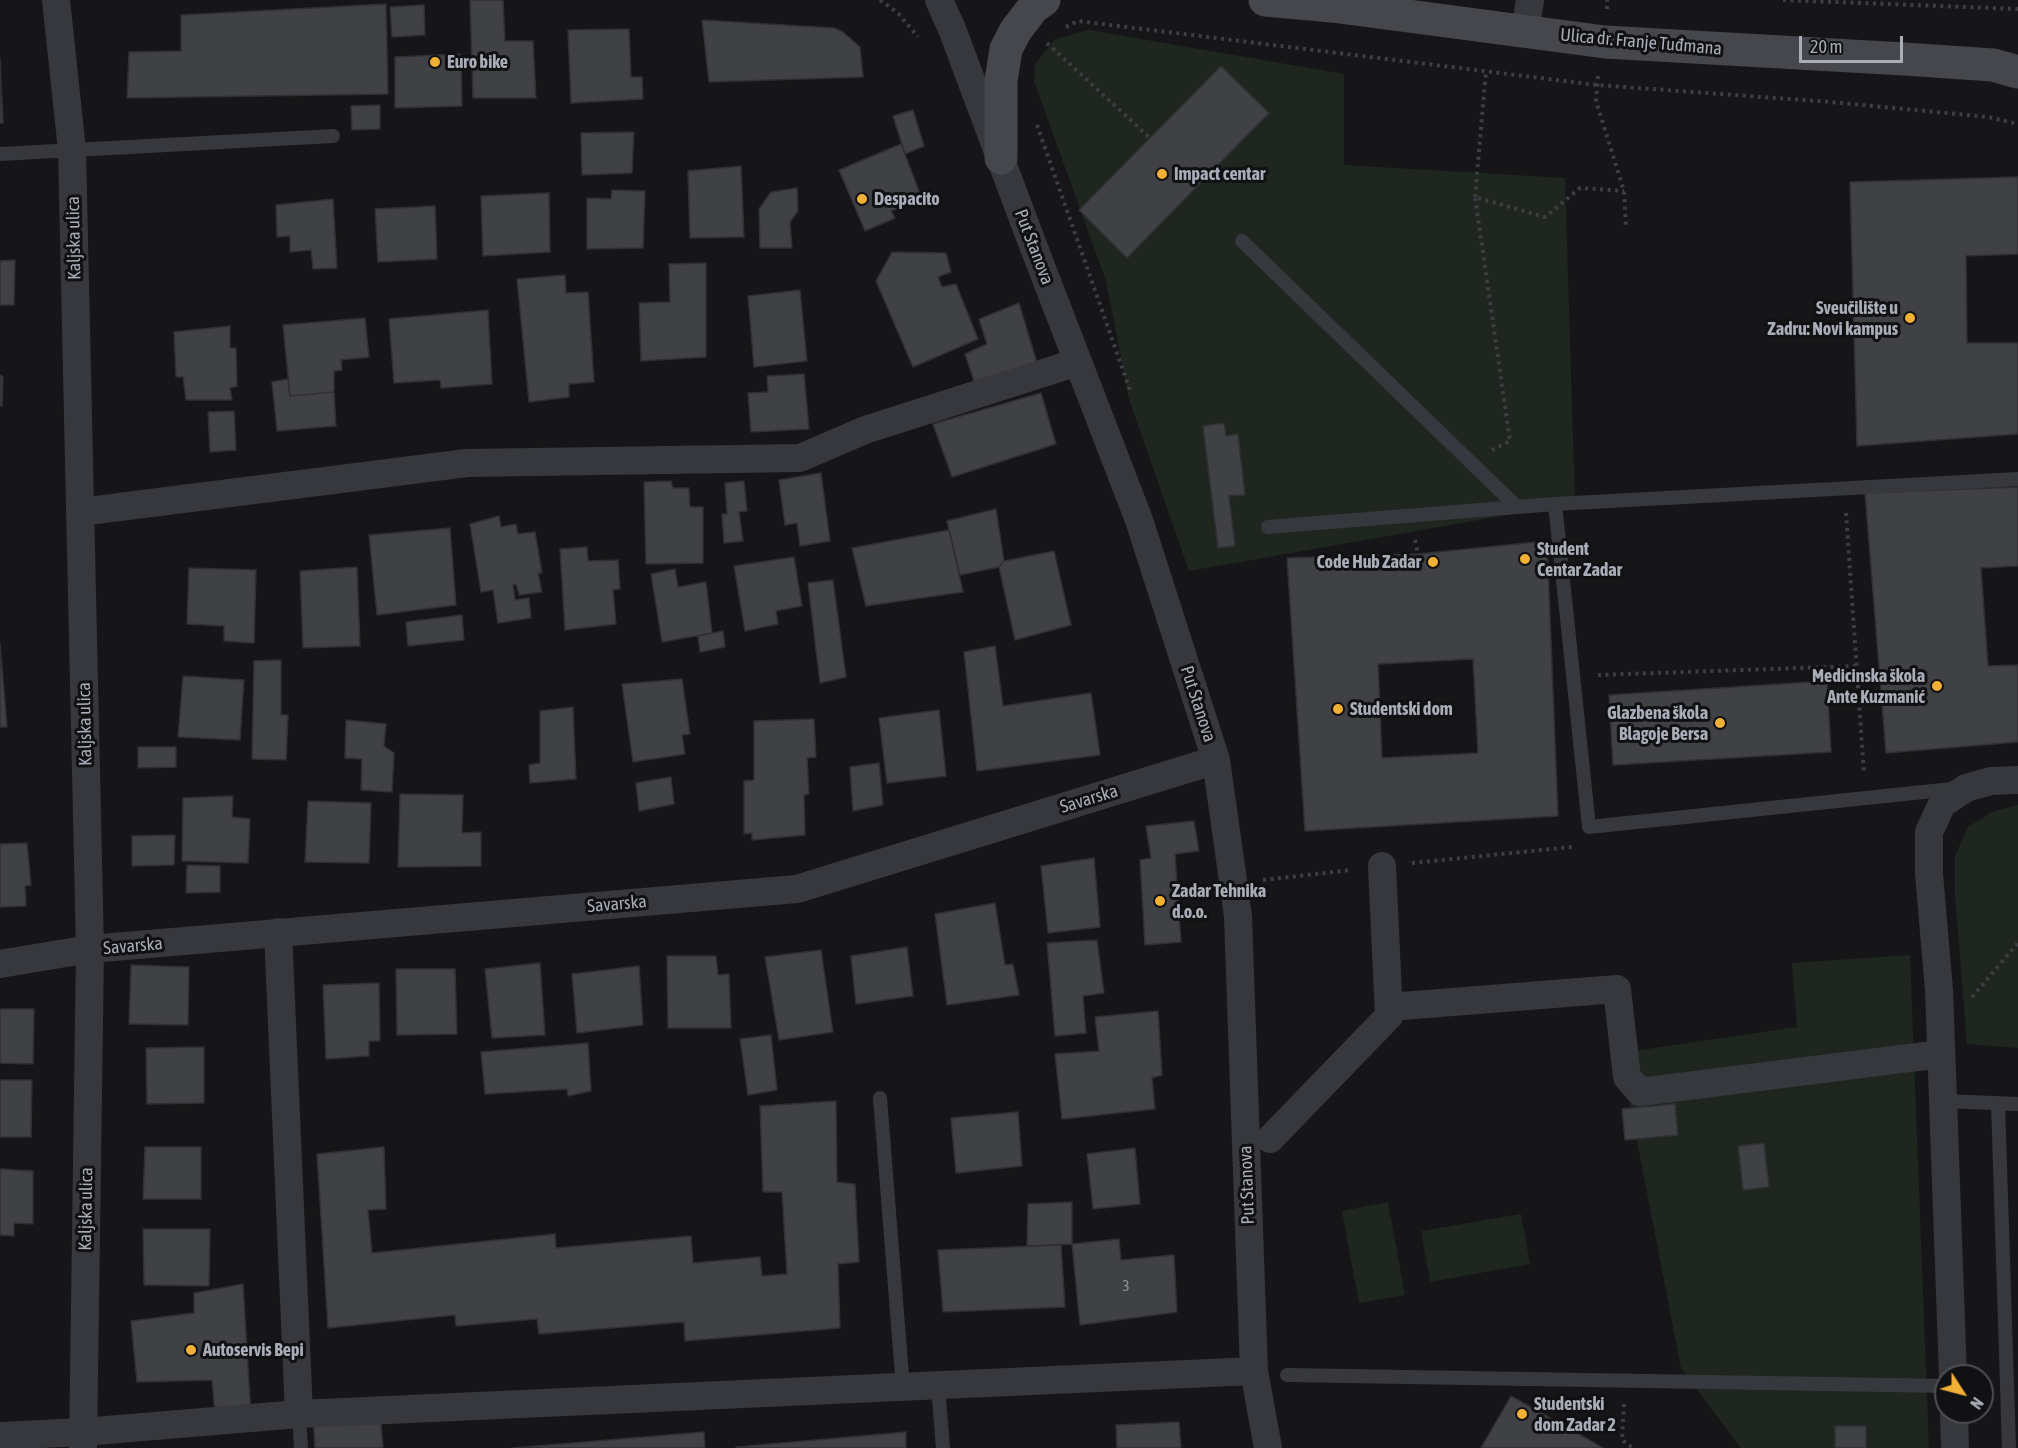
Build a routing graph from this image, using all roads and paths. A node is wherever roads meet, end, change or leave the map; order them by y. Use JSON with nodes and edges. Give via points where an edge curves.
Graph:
{"nodes":[{"id":1,"x":56,"y":0,"type":"edge"},
{"id":2,"x":880,"y":0,"type":"edge"},
{"id":3,"x":939,"y":0,"type":"edge"},
{"id":4,"x":1044,"y":0,"type":"edge"},
{"id":5,"x":1265,"y":0,"type":"edge"},
{"id":6,"x":1783,"y":0,"type":"edge"},
{"id":7,"x":2018,"y":9,"type":"edge"},
{"id":8,"x":1527,"y":16,"type":"edge"},
{"id":9,"x":1061,"y":30,"type":"dead end"},
{"id":10,"x":1052,"y":35,"type":"dead end"},
{"id":11,"x":925,"y":45,"type":"dead end"},
{"id":12,"x":1486,"y":71,"type":"junction"},
{"id":13,"x":2018,"y":72,"type":"edge"},
{"id":14,"x":1597,"y":85,"type":"junction"},
{"id":15,"x":1034,"y":116,"type":"dead end"},
{"id":16,"x":2018,"y":124,"type":"edge"},
{"id":17,"x":333,"y":136,"type":"dead end"},
{"id":18,"x":1150,"y":138,"type":"dead end"},
{"id":19,"x":72,"y":150,"type":"junction"},
{"id":20,"x":0,"y":154,"type":"edge"},
{"id":21,"x":1001,"y":158,"type":"junction"},
{"id":22,"x":1624,"y":191,"type":"junction"},
{"id":23,"x":1474,"y":197,"type":"junction"},
{"id":24,"x":1626,"y":227,"type":"dead end"},
{"id":25,"x":1242,"y":241,"type":"dead end"},
{"id":26,"x":1078,"y":362,"type":"junction"},
{"id":27,"x":1131,"y":393,"type":"dead end"},
{"id":28,"x":1469,"y":460,"type":"junction"},
{"id":29,"x":2018,"y":479,"type":"edge"},
{"id":30,"x":1844,"y":488,"type":"junction"},
{"id":31,"x":1555,"y":504,"type":"junction"},
{"id":32,"x":1517,"y":507,"type":"junction"},
{"id":33,"x":80,"y":512,"type":"junction"},
{"id":34,"x":1268,"y":527,"type":"dead end"},
{"id":35,"x":1414,"y":537,"type":"dead end"},
{"id":36,"x":1418,"y":554,"type":"dead end"},
{"id":37,"x":1857,"y":666,"type":"junction"},
{"id":38,"x":1573,"y":676,"type":"junction"},
{"id":39,"x":1216,"y":760,"type":"junction"},
{"id":40,"x":2018,"y":780,"type":"edge"},
{"id":41,"x":1966,"y":788,"type":"junction"},
{"id":42,"x":1866,"y":798,"type":"junction"},
{"id":43,"x":1382,"y":866,"type":"dead end"},
{"id":44,"x":278,"y":932,"type":"junction"},
{"id":45,"x":2018,"y":943,"type":"edge"},
{"id":46,"x":90,"y":949,"type":"junction"},
{"id":47,"x":0,"y":964,"type":"edge"},
{"id":48,"x":1389,"y":1007,"type":"junction"},
{"id":49,"x":1941,"y":1044,"type":"junction"},
{"id":50,"x":880,"y":1098,"type":"dead end"},
{"id":51,"x":1943,"y":1101,"type":"junction"},
{"id":52,"x":1998,"y":1103,"type":"junction"},
{"id":53,"x":2018,"y":1104,"type":"edge"},
{"id":54,"x":1270,"y":1139,"type":"dead end"},
{"id":55,"x":1953,"y":1364,"type":"edge"},
{"id":56,"x":1254,"y":1371,"type":"junction"},
{"id":57,"x":1287,"y":1375,"type":"dead end"},
{"id":58,"x":1626,"y":1381,"type":"junction"},
{"id":59,"x":938,"y":1386,"type":"junction"},
{"id":60,"x":1934,"y":1386,"type":"edge"},
{"id":61,"x":903,"y":1388,"type":"junction"},
{"id":62,"x":299,"y":1414,"type":"junction"},
{"id":63,"x":1954,"y":1424,"type":"edge"},
{"id":64,"x":0,"y":1436,"type":"edge"},
{"id":65,"x":83,"y":1440,"type":"edge"},
{"id":66,"x":301,"y":1448,"type":"edge"},
{"id":67,"x":943,"y":1448,"type":"edge"},
{"id":68,"x":1268,"y":1448,"type":"edge"},
{"id":69,"x":1633,"y":1448,"type":"edge"},
{"id":70,"x":1955,"y":1448,"type":"edge"},
{"id":71,"x":2009,"y":1448,"type":"edge"}],
"edges":[{"from":1,"to":19,"type":"street","name":"Kaljska ulica"},
{"from":2,"to":11,"type":"path","via":[[898,13]]},
{"from":3,"to":21,"type":"street","name":"Put Stanova"},
{"from":4,"to":21,"type":"main road","via":[[1033,8],[1006,49],[1001,81]]},
{"from":5,"to":8,"type":"main road","name":"Ulica dr. Franje Tuđmana","via":[[1343,8]]},
{"from":6,"to":7,"type":"path"},
{"from":8,"to":13,"type":"main road","name":"Ulica dr. Franje Tuđmana","via":[[1605,42],[1993,65]]},
{"from":9,"to":12,"type":"path","via":[[1078,21]]},
{"from":10,"to":18,"type":"path","via":[[1044,40]]},
{"from":12,"to":14,"type":"path"},
{"from":12,"to":23,"type":"path"},
{"from":14,"to":16,"type":"path","via":[[1842,103],[1988,117]]},
{"from":14,"to":22,"type":"path","via":[[1596,101]]},
{"from":15,"to":27,"type":"path"},
{"from":17,"to":19,"type":"lane"},
{"from":19,"to":20,"type":"lane"},
{"from":19,"to":33,"type":"street","name":"Kaljska ulica"},
{"from":21,"to":26,"type":"street","name":"Put Stanova"},
{"from":22,"to":23,"type":"path","via":[[1580,188],[1545,217]]},
{"from":22,"to":24,"type":"path"},
{"from":23,"to":28,"type":"path","via":[[1510,441]]},
{"from":25,"to":28,"type":"lane"},
{"from":26,"to":33,"type":"street","via":[[865,430],[800,458],[467,463]]},
{"from":26,"to":39,"type":"street","name":"Put Stanova","via":[[1139,520]]},
{"from":28,"to":32,"type":"lane"},
{"from":29,"to":30,"type":"lane"},
{"from":30,"to":31,"type":"lane"},
{"from":30,"to":37,"type":"path"},
{"from":31,"to":32,"type":"lane"},
{"from":31,"to":38,"type":"lane"},
{"from":32,"to":34,"type":"lane"},
{"from":33,"to":46,"type":"street","name":"Kaljska ulica"},
{"from":35,"to":36,"type":"path"},
{"from":37,"to":38,"type":"path"},
{"from":37,"to":42,"type":"path"},
{"from":38,"to":42,"type":"lane","via":[[1589,827]]},
{"from":39,"to":44,"type":"street","name":"Savarska","via":[[797,889]]},
{"from":39,"to":56,"type":"street","name":"Put Stanova","via":[[1238,916]]},
{"from":40,"to":41,"type":"street","via":[[1991,781]]},
{"from":41,"to":42,"type":"lane"},
{"from":41,"to":49,"type":"street","via":[[1942,804],[1929,832]]},
{"from":43,"to":48,"type":"street"},
{"from":44,"to":46,"type":"street","name":"Savarska"},
{"from":44,"to":62,"type":"street"},
{"from":45,"to":49,"type":"path"},
{"from":46,"to":47,"type":"street","name":"Savarska"},
{"from":46,"to":65,"type":"street","name":"Kaljska ulica"},
{"from":48,"to":49,"type":"street","via":[[1617,989],[1627,1077],[1640,1092]]},
{"from":48,"to":54,"type":"street","via":[[1389,1016]]},
{"from":49,"to":51,"type":"street"},
{"from":50,"to":61,"type":"lane"},
{"from":51,"to":52,"type":"lane"},
{"from":51,"to":55,"type":"street"},
{"from":52,"to":53,"type":"lane"},
{"from":52,"to":71,"type":"lane"},
{"from":56,"to":59,"type":"street"},
{"from":56,"to":68,"type":"street","name":"Put Stanova"},
{"from":57,"to":58,"type":"lane"},
{"from":58,"to":60,"type":"lane"},
{"from":58,"to":69,"type":"path","via":[[1622,1440]]},
{"from":59,"to":61,"type":"street"},
{"from":59,"to":67,"type":"lane"},
{"from":61,"to":62,"type":"street"},
{"from":62,"to":65,"type":"street"},
{"from":62,"to":66,"type":"lane"},
{"from":63,"to":70,"type":"street"},
{"from":64,"to":65,"type":"street"}]}
